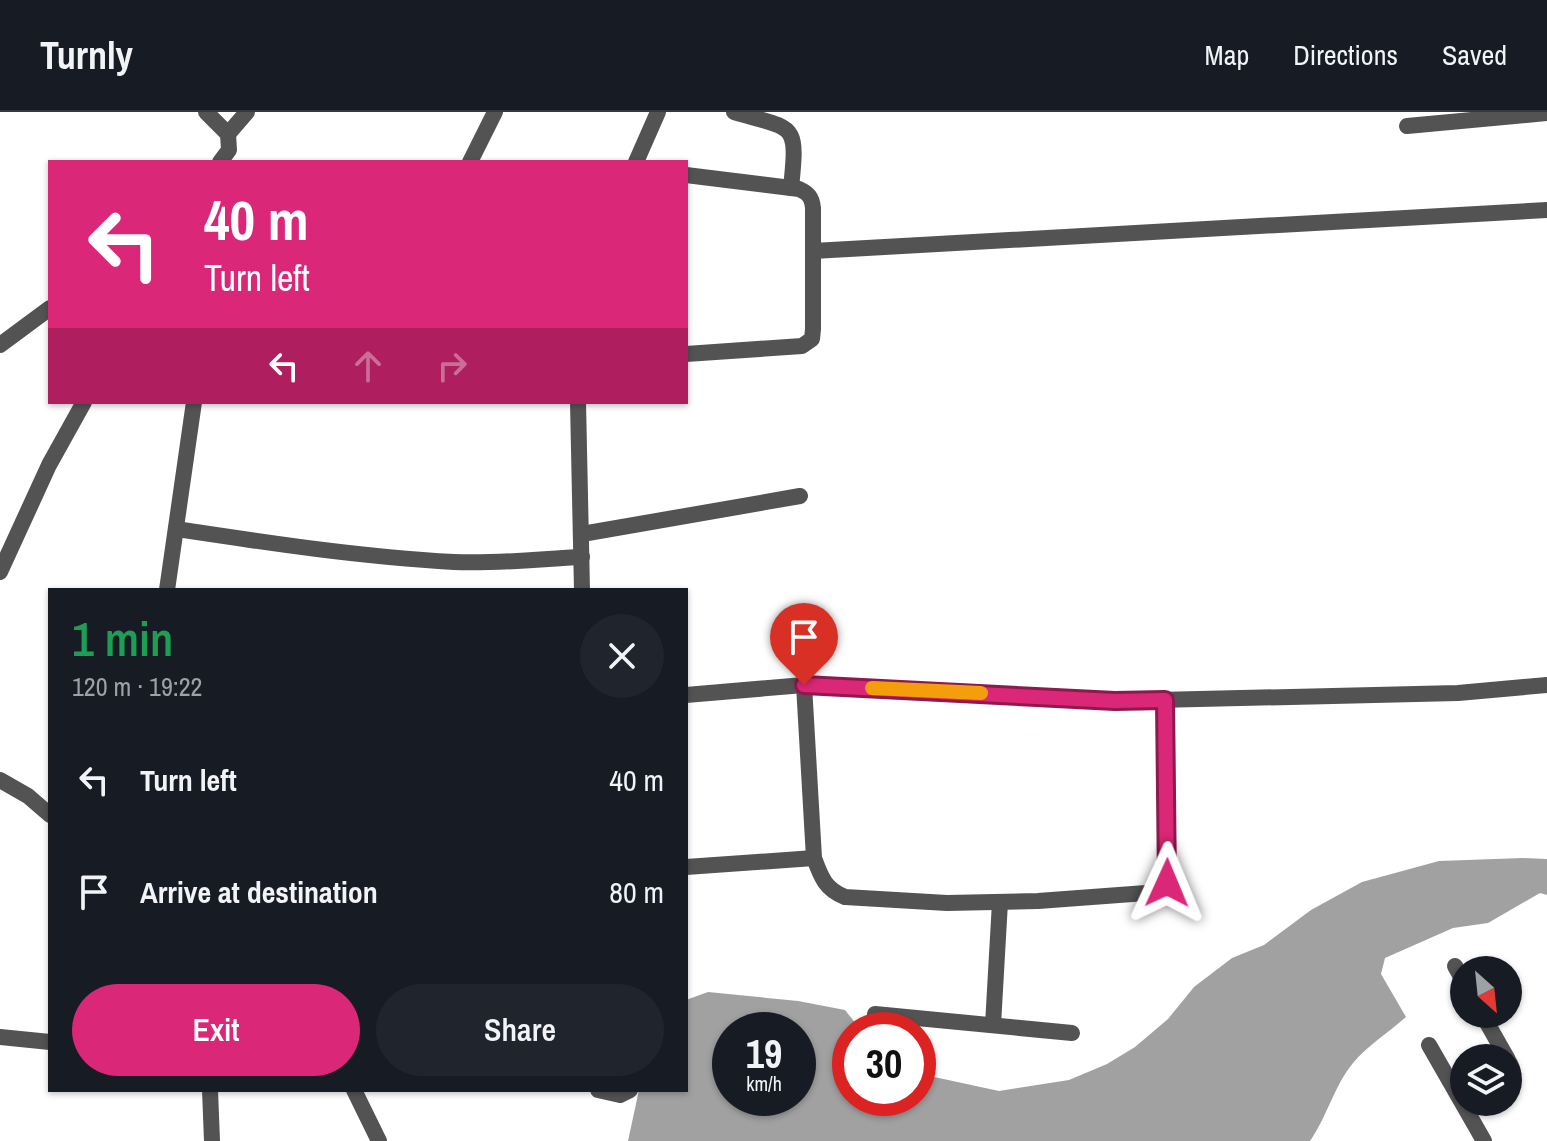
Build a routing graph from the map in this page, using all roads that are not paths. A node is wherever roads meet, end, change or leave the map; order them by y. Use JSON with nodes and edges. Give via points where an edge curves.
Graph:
{"nodes":[{"id":1,"x":206,"y":112,"type":"edge"},
{"id":2,"x":247,"y":112,"type":"edge"},
{"id":3,"x":495,"y":112,"type":"edge"},
{"id":4,"x":658,"y":112,"type":"edge"},
{"id":5,"x":734,"y":112,"type":"edge"},
{"id":6,"x":1547,"y":113,"type":"edge"},
{"id":7,"x":1407,"y":126,"type":"dead end"},
{"id":8,"x":228,"y":134,"type":"junction"},
{"id":9,"x":229,"y":160,"type":"edge"},
{"id":10,"x":471,"y":160,"type":"edge"},
{"id":11,"x":637,"y":160,"type":"edge"},
{"id":12,"x":688,"y":175,"type":"edge"},
{"id":13,"x":791,"y":188,"type":"junction"},
{"id":14,"x":1547,"y":210,"type":"edge"},
{"id":15,"x":813,"y":251,"type":"junction"},
{"id":16,"x":48,"y":309,"type":"edge"},
{"id":17,"x":0,"y":345,"type":"edge"},
{"id":18,"x":688,"y":354,"type":"edge"},
{"id":19,"x":83,"y":404,"type":"edge"},
{"id":20,"x":194,"y":404,"type":"edge"},
{"id":21,"x":578,"y":404,"type":"edge"},
{"id":22,"x":800,"y":496,"type":"dead end"},
{"id":23,"x":176,"y":529,"type":"junction"},
{"id":24,"x":582,"y":534,"type":"junction"},
{"id":25,"x":6,"y":540,"type":"edge"},
{"id":26,"x":582,"y":557,"type":"junction"},
{"id":27,"x":0,"y":572,"type":"edge"},
{"id":28,"x":167,"y":588,"type":"edge"},
{"id":29,"x":582,"y":588,"type":"edge"},
{"id":30,"x":804,"y":685,"type":"junction"},
{"id":31,"x":1547,"y":685,"type":"edge"},
{"id":32,"x":688,"y":695,"type":"edge"},
{"id":33,"x":1165,"y":700,"type":"junction"},
{"id":34,"x":0,"y":780,"type":"edge"},
{"id":35,"x":48,"y":813,"type":"edge"},
{"id":36,"x":814,"y":858,"type":"junction"},
{"id":37,"x":688,"y":867,"type":"edge"},
{"id":38,"x":1000,"y":902,"type":"junction"},
{"id":39,"x":936,"y":1020,"type":"edge"},
{"id":40,"x":993,"y":1025,"type":"junction"},
{"id":41,"x":1072,"y":1033,"type":"dead end"},
{"id":42,"x":0,"y":1037,"type":"edge"},
{"id":43,"x":48,"y":1042,"type":"edge"},
{"id":44,"x":1429,"y":1045,"type":"dead end"},
{"id":45,"x":1450,"y":1074,"type":"edge"},
{"id":46,"x":210,"y":1092,"type":"edge"},
{"id":47,"x":355,"y":1092,"type":"edge"},
{"id":48,"x":607,"y":1092,"type":"edge"},
{"id":49,"x":626,"y":1092,"type":"edge"},
{"id":50,"x":1476,"y":1116,"type":"edge"},
{"id":51,"x":212,"y":1141,"type":"edge"},
{"id":52,"x":379,"y":1141,"type":"edge"},
{"id":53,"x":1484,"y":1141,"type":"edge"}],
"edges":[{"from":1,"to":8,"type":"street"},
{"from":2,"to":8,"type":"street"},
{"from":3,"to":10,"type":"street"},
{"from":4,"to":11,"type":"street"},
{"from":5,"to":13,"type":"street","via":[[792,133]]},
{"from":6,"to":7,"type":"street"},
{"from":8,"to":9,"type":"street"},
{"from":12,"to":13,"type":"street"},
{"from":13,"to":15,"type":"street","via":[[812,200]]},
{"from":14,"to":15,"type":"street"},
{"from":15,"to":18,"type":"street","via":[[813,329],[808,344]]},
{"from":16,"to":17,"type":"street"},
{"from":19,"to":25,"type":"street"},
{"from":20,"to":23,"type":"street"},
{"from":21,"to":24,"type":"street"},
{"from":22,"to":24,"type":"street"},
{"from":23,"to":26,"type":"street","via":[[311,549],[459,562]]},
{"from":23,"to":28,"type":"street"},
{"from":24,"to":26,"type":"street"},
{"from":25,"to":27,"type":"street"},
{"from":26,"to":29,"type":"street"},
{"from":30,"to":32,"type":"street"},
{"from":30,"to":33,"type":"street"},
{"from":30,"to":36,"type":"street"},
{"from":31,"to":33,"type":"street","via":[[1510,691]]},
{"from":33,"to":38,"type":"street","via":[[1167,883],[1146,893]]},
{"from":34,"to":35,"type":"street"},
{"from":36,"to":37,"type":"street"},
{"from":36,"to":38,"type":"street","via":[[821,879],[845,897]]},
{"from":38,"to":40,"type":"street"},
{"from":39,"to":40,"type":"street"},
{"from":40,"to":41,"type":"street"},
{"from":42,"to":43,"type":"street"},
{"from":44,"to":45,"type":"street"},
{"from":46,"to":51,"type":"street"},
{"from":47,"to":52,"type":"street"},
{"from":48,"to":49,"type":"street"},
{"from":50,"to":53,"type":"street"}]}
